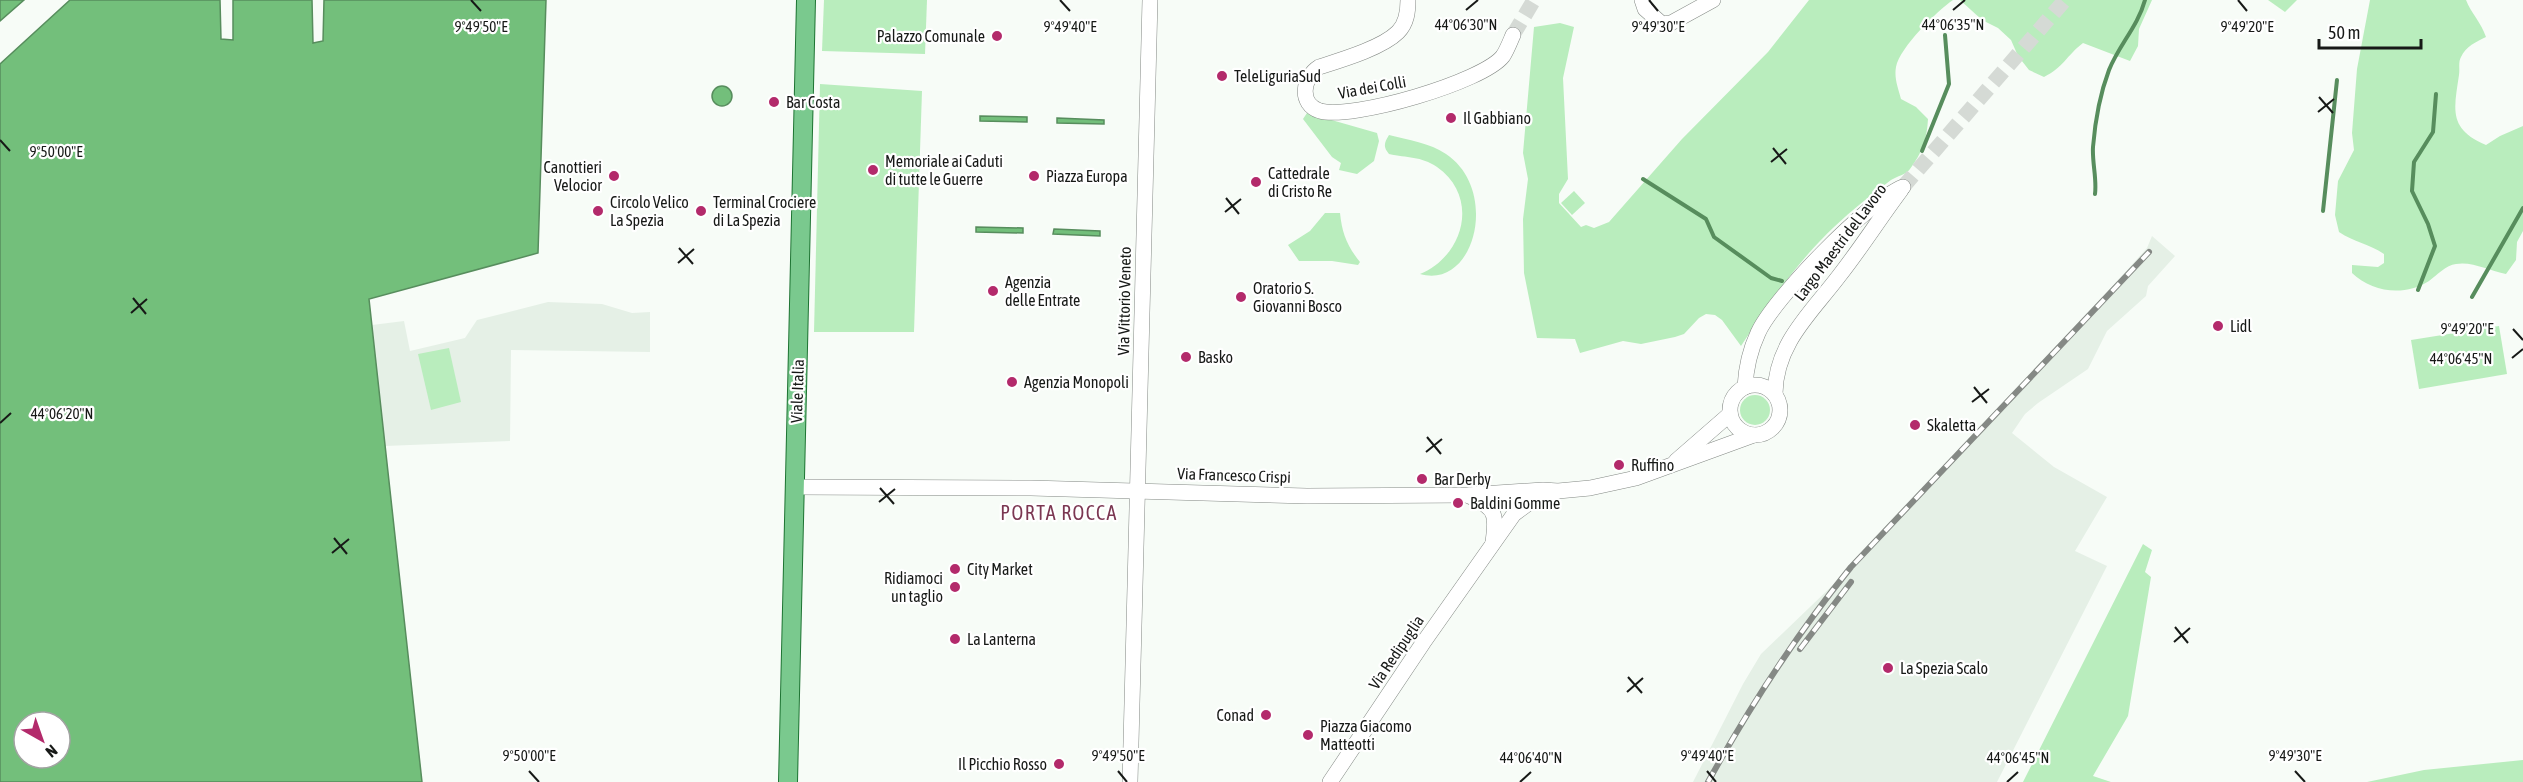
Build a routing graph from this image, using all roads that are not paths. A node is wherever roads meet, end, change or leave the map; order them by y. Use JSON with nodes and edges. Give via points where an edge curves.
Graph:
{"nodes":[{"id":1,"x":806,"y":0,"type":"edge"},
{"id":2,"x":1150,"y":0,"type":"edge"},
{"id":3,"x":1408,"y":0,"type":"edge"},
{"id":4,"x":1642,"y":0,"type":"edge"},
{"id":5,"x":1713,"y":0,"type":"edge"},
{"id":6,"x":1513,"y":35,"type":"tunnel mouth"},
{"id":7,"x":1745,"y":387,"type":"junction"},
{"id":8,"x":1775,"y":393,"type":"junction"},
{"id":9,"x":1730,"y":414,"type":"junction"},
{"id":10,"x":1754,"y":435,"type":"junction"},
{"id":11,"x":1669,"y":467,"type":"junction"},
{"id":12,"x":794,"y":487,"type":"junction"},
{"id":13,"x":1138,"y":490,"type":"junction"},
{"id":14,"x":1558,"y":491,"type":"junction"},
{"id":15,"x":1467,"y":495,"type":"junction"},
{"id":16,"x":1493,"y":543,"type":"junction"},
{"id":17,"x":788,"y":782,"type":"edge"},
{"id":18,"x":1130,"y":782,"type":"edge"},
{"id":19,"x":1330,"y":782,"type":"edge"}],
"edges":[{"from":1,"to":12,"type":"main road","name":"Viale Italia"},
{"from":2,"to":13,"type":"street","name":"Via Vittorio Veneto"},
{"from":3,"to":6,"type":"street","name":"Via dei Colli","via":[[1404,24],[1390,38],[1310,74],[1305,88],[1311,105],[1320,111],[1361,110],[1446,87],[1502,57]]},
{"from":4,"to":5,"type":"street","via":[[1645,9],[1662,24]]},
{"from":7,"to":8,"type":"street","via":[[1761,385]]},
{"from":7,"to":8,"type":"street","name":"Largo Maestri del Lavoro","via":[[1746,369],[1758,331],[1784,296],[1865,211],[1903,187],[1794,332],[1781,356]]},
{"from":7,"to":9,"type":"street","name":"Largo Maestri del Lavoro","via":[[1734,396]]},
{"from":8,"to":10,"type":"street","name":"Largo Maestri del Lavoro","via":[[1780,404],[1779,419],[1770,430]]},
{"from":9,"to":10,"type":"street","via":[[1739,429]]},
{"from":9,"to":11,"type":"street","name":"Via Francesco Crispi"},
{"from":10,"to":11,"type":"street","name":"Via Francesco Crispi"},
{"from":11,"to":14,"type":"street","name":"Via Francesco Crispi","via":[[1590,488]]},
{"from":12,"to":13,"type":"street","name":"Via Francesco Crispi"},
{"from":12,"to":17,"type":"main road","name":"Viale Italia"},
{"from":13,"to":15,"type":"street","name":"Via Francesco Crispi","via":[[1307,496]]},
{"from":13,"to":18,"type":"street","name":"Via Vittorio Veneto"},
{"from":14,"to":15,"type":"street","name":"Via Francesco Crispi"},
{"from":14,"to":16,"type":"street","name":"Via Redipuglia","via":[[1520,507]]},
{"from":15,"to":16,"type":"street","via":[[1487,504],[1494,513]]},
{"from":16,"to":19,"type":"street","name":"Via Redipuglia"}]}
